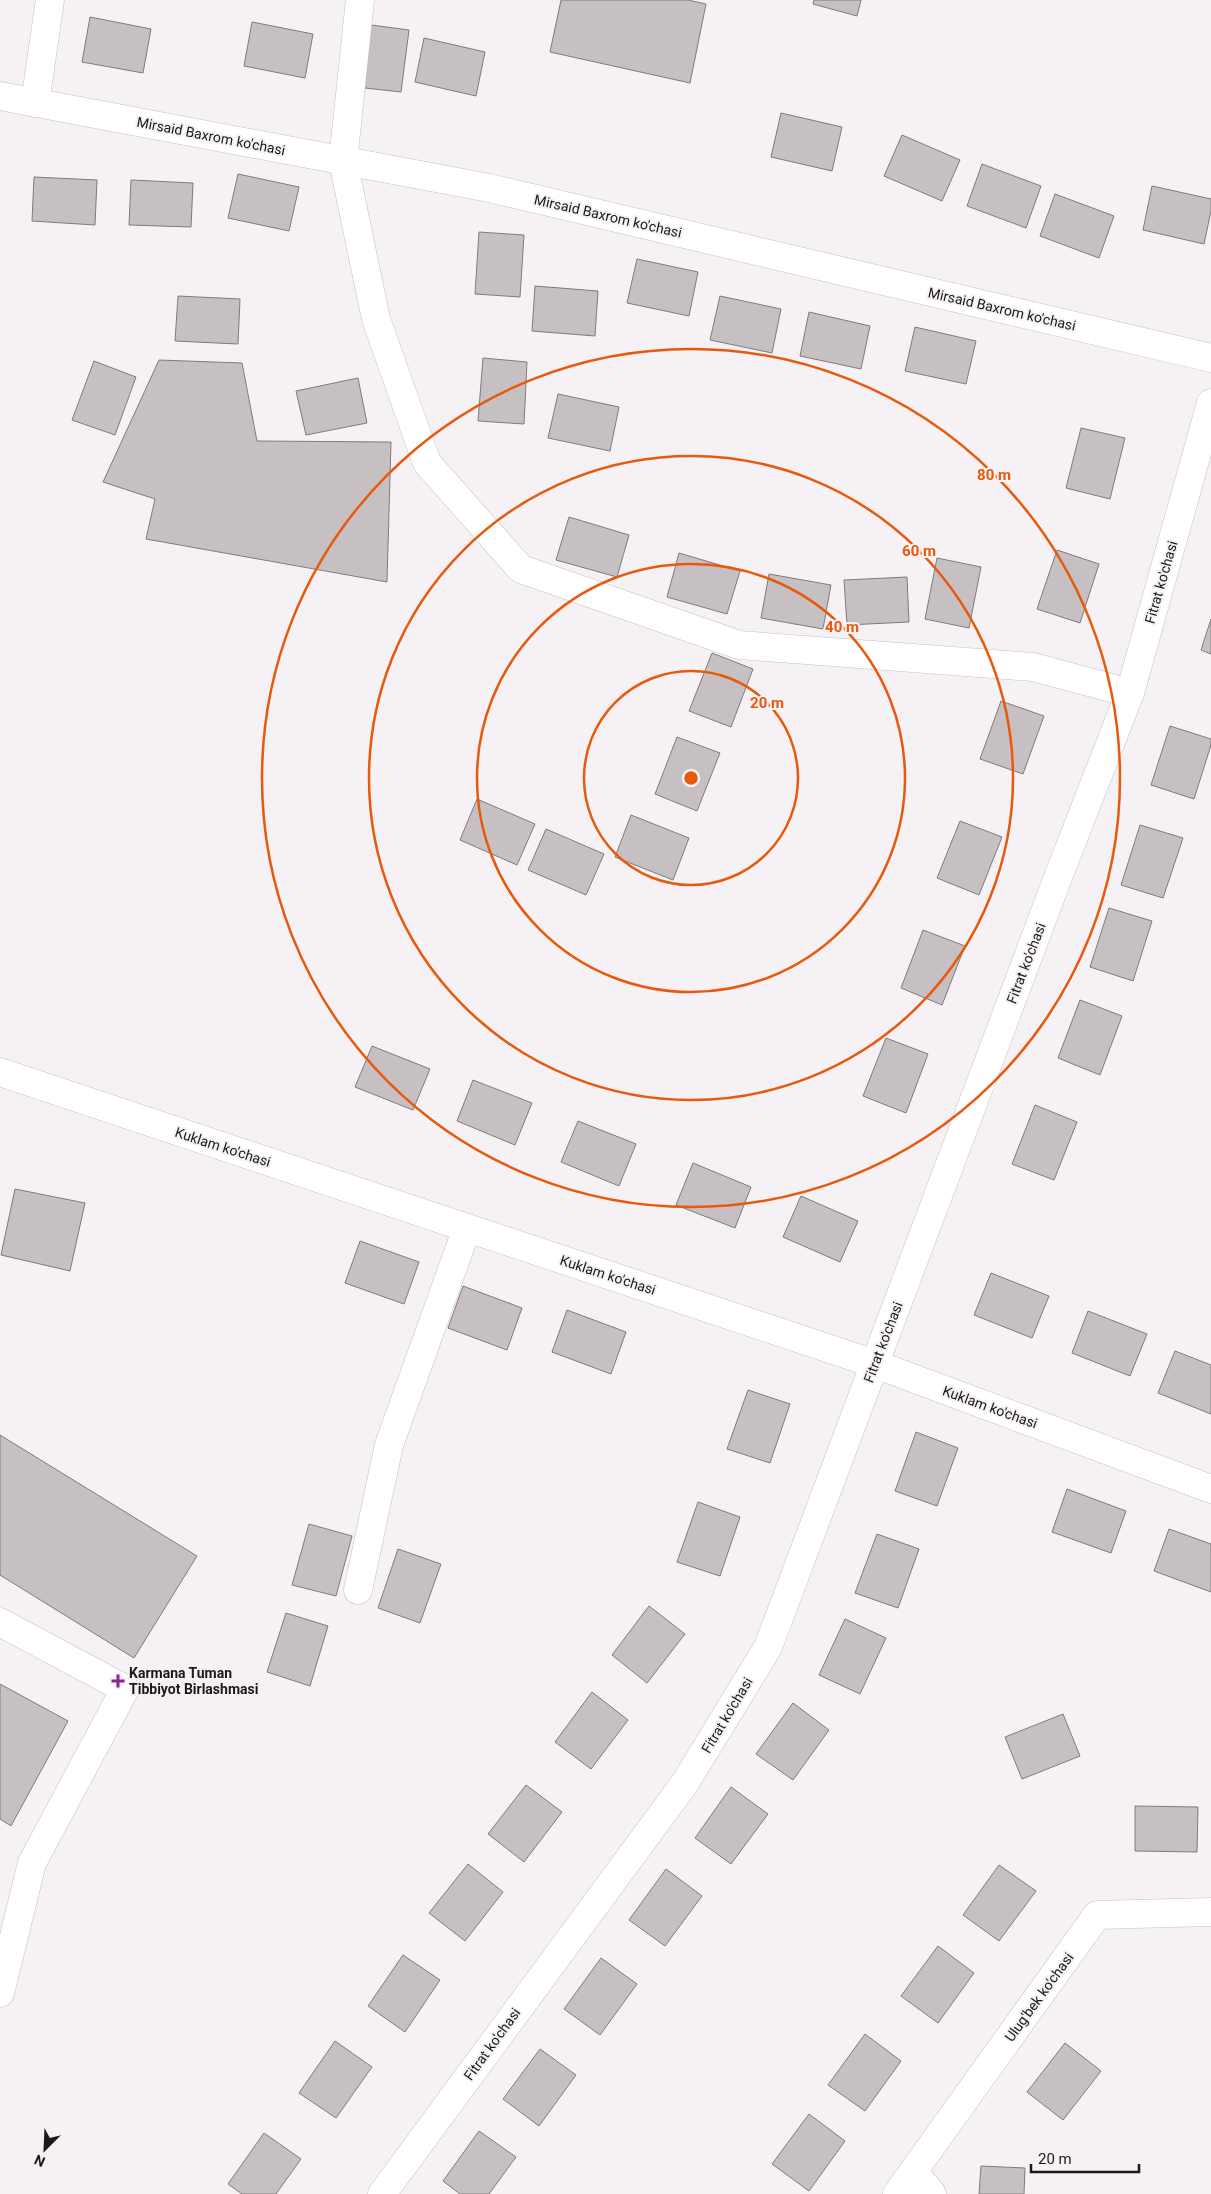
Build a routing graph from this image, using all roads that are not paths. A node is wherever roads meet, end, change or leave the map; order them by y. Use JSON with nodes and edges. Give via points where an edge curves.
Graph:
{"nodes":[{"id":1,"x":50,"y":0,"type":"edge"},
{"id":2,"x":360,"y":0,"type":"edge"},
{"id":3,"x":0,"y":96,"type":"edge"},
{"id":4,"x":35,"y":103,"type":"junction"},
{"id":5,"x":343,"y":161,"type":"junction"},
{"id":6,"x":1211,"y":358,"type":"edge"},
{"id":7,"x":1211,"y":403,"type":"edge"},
{"id":8,"x":1130,"y":693,"type":"junction"},
{"id":9,"x":0,"y":1072,"type":"edge"},
{"id":10,"x":467,"y":1228,"type":"junction"},
{"id":11,"x":875,"y":1364,"type":"junction"},
{"id":12,"x":1211,"y":1489,"type":"edge"},
{"id":13,"x":358,"y":1590,"type":"dead end"},
{"id":14,"x":0,"y":1622,"type":"edge"},
{"id":15,"x":1211,"y":1912,"type":"edge"},
{"id":16,"x":0,"y":1992,"type":"edge"},
{"id":17,"x":914,"y":2172,"type":"junction"},
{"id":18,"x":382,"y":2194,"type":"edge"},
{"id":19,"x":897,"y":2194,"type":"edge"},
{"id":20,"x":932,"y":2194,"type":"edge"}],
"edges":[{"from":1,"to":4,"type":"street"},
{"from":2,"to":5,"type":"street"},
{"from":3,"to":4,"type":"street","name":"Mirsaid Baxrom ko'chasi"},
{"from":4,"to":5,"type":"street","name":"Mirsaid Baxrom ko'chasi"},
{"from":5,"to":6,"type":"street","name":"Mirsaid Baxrom ko'chasi","via":[[489,188]]},
{"from":5,"to":8,"type":"street","via":[[376,318],[427,463],[521,569],[739,645],[1033,667]]},
{"from":7,"to":8,"type":"street","name":"Fitrat ko'chasi"},
{"from":8,"to":11,"type":"street","name":"Fitrat ko'chasi"},
{"from":9,"to":10,"type":"street","name":"Kuklam ko'chasi"},
{"from":10,"to":11,"type":"street","name":"Kuklam ko'chasi"},
{"from":10,"to":13,"type":"street","via":[[389,1445]]},
{"from":11,"to":12,"type":"street","name":"Kuklam ko'chasi"},
{"from":11,"to":18,"type":"street","name":"Fitrat ko'chasi","via":[[768,1647],[685,1783]]},
{"from":14,"to":16,"type":"street","via":[[125,1689],[32,1863]]},
{"from":15,"to":17,"type":"street","name":"Ulug'bek ko'chasi","via":[[1098,1915]]},
{"from":17,"to":19,"type":"street","name":"Ulug'bek ko'chasi"},
{"from":17,"to":20,"type":"street"}]}
